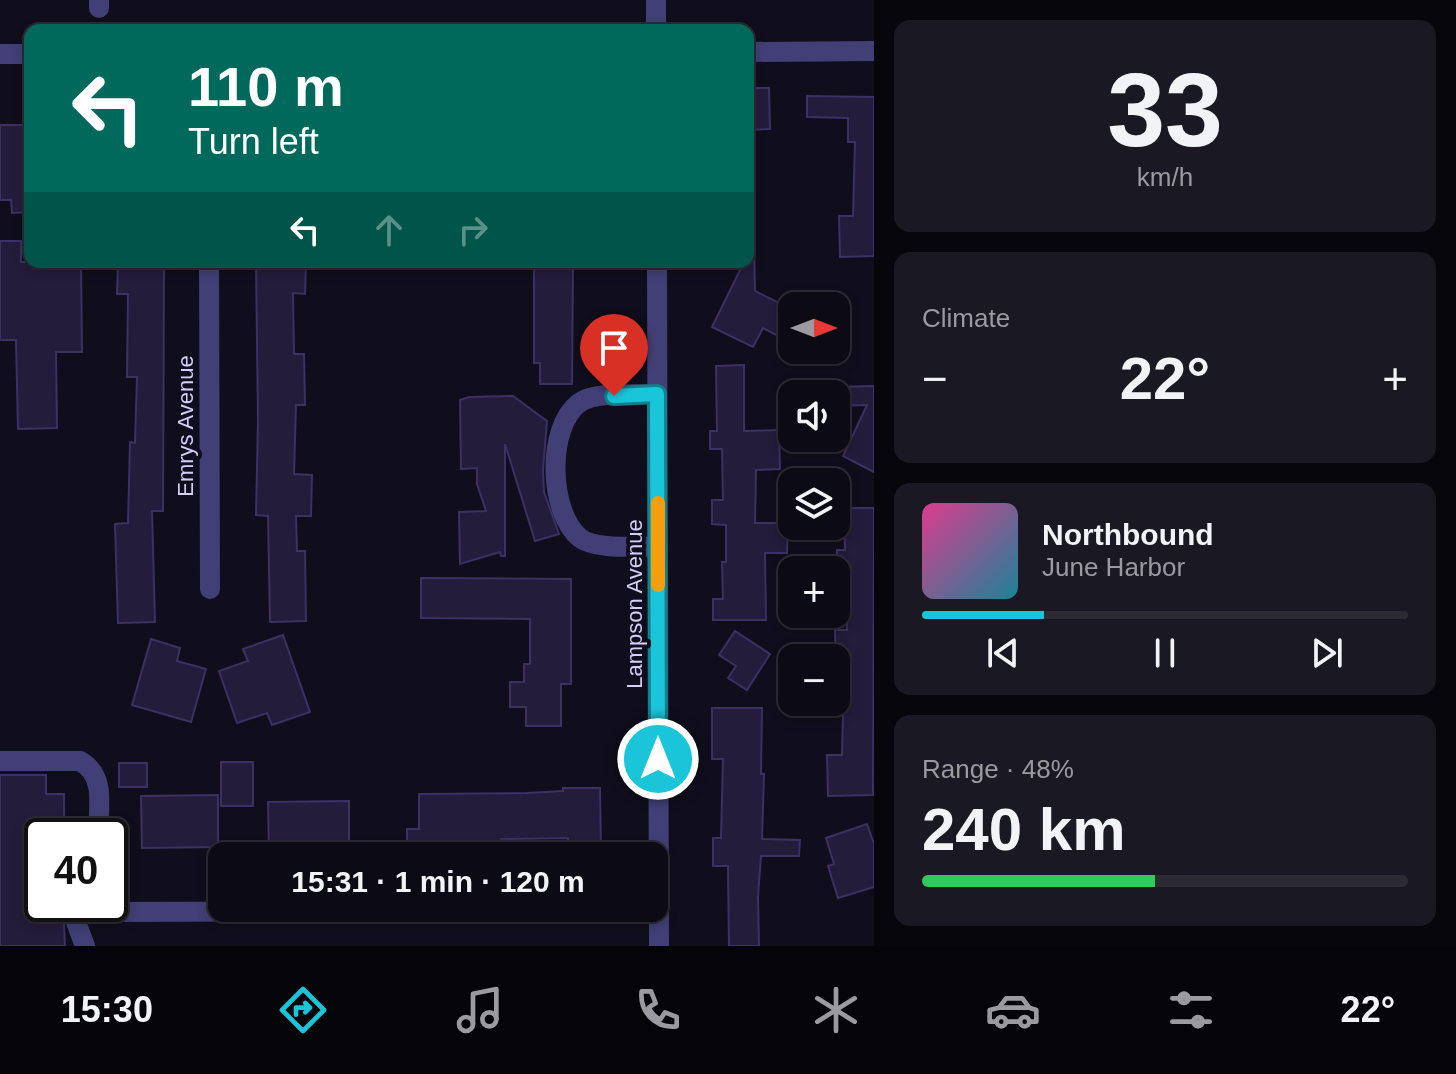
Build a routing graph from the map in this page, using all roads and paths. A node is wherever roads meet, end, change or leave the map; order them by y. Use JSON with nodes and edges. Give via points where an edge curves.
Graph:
{"nodes":[{"id":1,"x":656,"y":0,"type":"edge"},
{"id":2,"x":656,"y":24,"type":"edge"},
{"id":3,"x":874,"y":51,"type":"edge"},
{"id":4,"x":754,"y":52,"type":"edge"},
{"id":5,"x":0,"y":54,"type":"edge"},
{"id":6,"x":24,"y":54,"type":"edge"},
{"id":7,"x":209,"y":268,"type":"edge"},
{"id":8,"x":657,"y":268,"type":"edge"},
{"id":9,"x":657,"y":394,"type":"junction"},
{"id":10,"x":658,"y":547,"type":"junction"},
{"id":11,"x":210,"y":589,"type":"dead end"},
{"id":12,"x":0,"y":761,"type":"edge"},
{"id":13,"x":98,"y":818,"type":"edge"},
{"id":14,"x":659,"y":842,"type":"edge"},
{"id":15,"x":128,"y":912,"type":"edge"},
{"id":16,"x":208,"y":912,"type":"edge"},
{"id":17,"x":76,"y":922,"type":"edge"},
{"id":18,"x":659,"y":922,"type":"edge"},
{"id":19,"x":85,"y":946,"type":"edge"},
{"id":20,"x":659,"y":946,"type":"edge"}],
"edges":[{"from":1,"to":2,"type":"street"},
{"from":3,"to":4,"type":"street"},
{"from":5,"to":6,"type":"street"},
{"from":7,"to":11,"type":"street","name":"Emrys Avenue"},
{"from":8,"to":9,"type":"street","name":"Lampson Avenue"},
{"from":9,"to":10,"type":"street","name":"Lampson Avenue"},
{"from":9,"to":10,"type":"street","via":[[592,397],[580,403],[561,429],[557,490],[566,522],[581,539]]},
{"from":10,"to":14,"type":"street","name":"Lampson Avenue"},
{"from":12,"to":13,"type":"street","via":[[80,761],[92,767],[99,780]]},
{"from":15,"to":16,"type":"street"},
{"from":17,"to":19,"type":"street"},
{"from":18,"to":20,"type":"street","name":"Lampson Avenue"}]}
